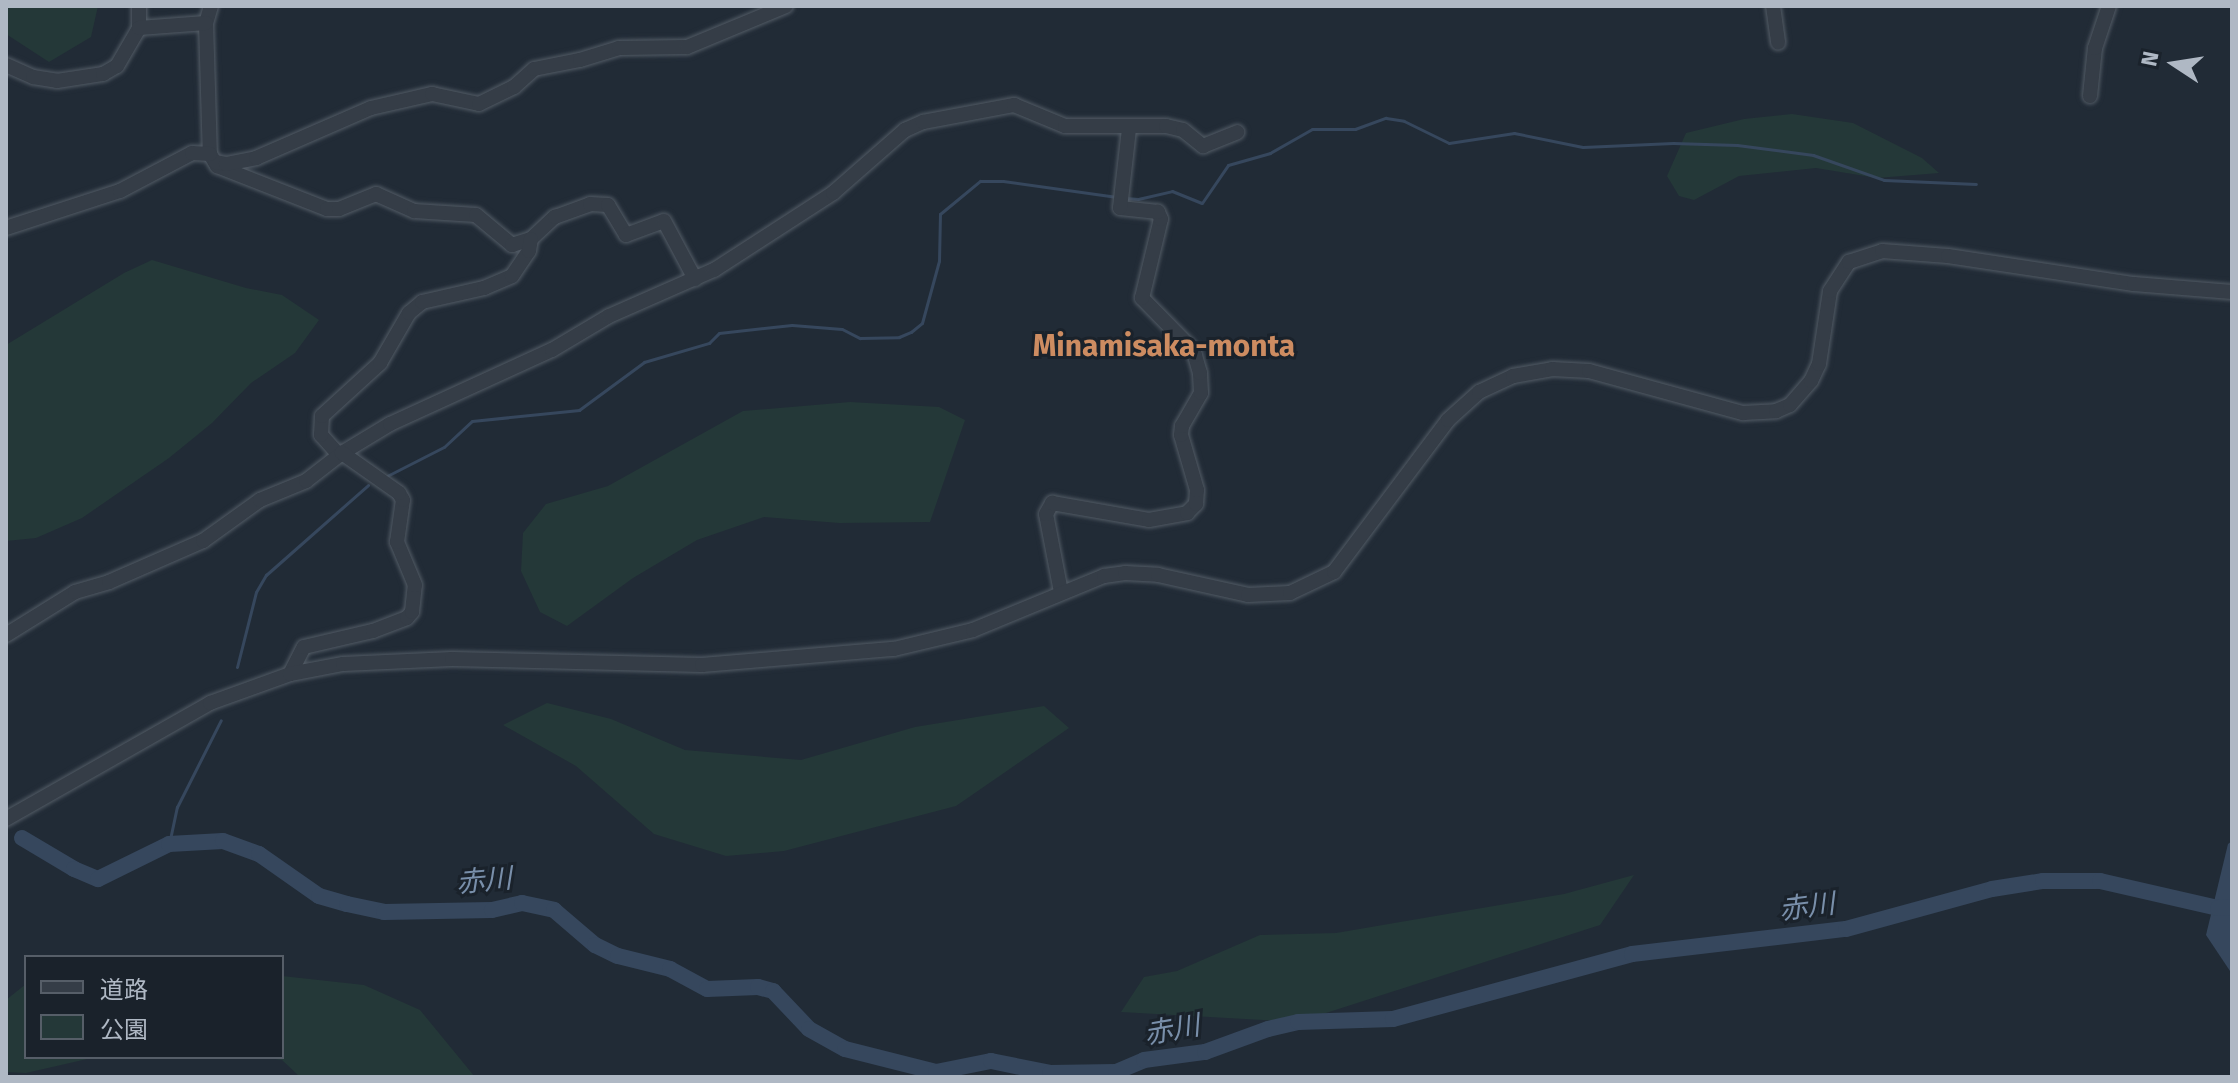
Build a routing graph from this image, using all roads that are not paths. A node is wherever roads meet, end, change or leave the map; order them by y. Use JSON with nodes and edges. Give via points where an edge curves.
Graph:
{"nodes":[{"id":1,"x":139,"y":6,"type":"edge"},
{"id":2,"x":211,"y":6,"type":"edge"},
{"id":3,"x":786,"y":6,"type":"edge"},
{"id":4,"x":1773,"y":6,"type":"edge"},
{"id":5,"x":2109,"y":6,"type":"edge"},
{"id":6,"x":206,"y":23,"type":"junction"},
{"id":7,"x":139,"y":28,"type":"junction"},
{"id":8,"x":1778,"y":43,"type":"dead end"},
{"id":9,"x":6,"y":65,"type":"edge"},
{"id":10,"x":2090,"y":96,"type":"dead end"},
{"id":11,"x":1129,"y":129,"type":"junction"},
{"id":12,"x":1237,"y":132,"type":"dead end"},
{"id":13,"x":211,"y":157,"type":"junction"},
{"id":14,"x":6,"y":228,"type":"edge"},
{"id":15,"x":531,"y":239,"type":"junction"},
{"id":16,"x":695,"y":279,"type":"junction"},
{"id":17,"x":2232,"y":292,"type":"edge"},
{"id":18,"x":340,"y":454,"type":"junction"},
{"id":19,"x":1061,"y":592,"type":"junction"},
{"id":20,"x":6,"y":635,"type":"edge"},
{"id":21,"x":290,"y":674,"type":"junction"},
{"id":22,"x":6,"y":819,"type":"edge"}],
"edges":[{"from":1,"to":7,"type":"street"},
{"from":2,"to":6,"type":"street"},
{"from":3,"to":13,"type":"street","via":[[687,47],[619,48],[534,69],[514,87],[479,104],[432,94],[371,108],[256,158],[226,164]]},
{"from":4,"to":8,"type":"street"},
{"from":5,"to":10,"type":"street","via":[[2095,48]]},
{"from":6,"to":7,"type":"street"},
{"from":6,"to":13,"type":"street"},
{"from":7,"to":9,"type":"street","via":[[117,66],[103,74],[57,81]]},
{"from":11,"to":12,"type":"street","via":[[1180,129],[1203,146]]},
{"from":11,"to":16,"type":"street","via":[[1065,126],[1014,105],[923,122],[905,130],[833,193]]},
{"from":11,"to":19,"type":"street","via":[[1120,208],[1158,212],[1159,230],[1142,298],[1188,345],[1197,364],[1201,393],[1181,435],[1196,504],[1187,513],[1149,520],[1052,503],[1046,514]]},
{"from":13,"to":14,"type":"street","via":[[192,153],[120,191]]},
{"from":13,"to":15,"type":"street","via":[[228,172],[314,206],[339,209],[376,194],[414,211],[476,215],[512,245]]},
{"from":15,"to":16,"type":"street","via":[[555,217],[590,204],[608,205],[626,235],[664,221]]},
{"from":15,"to":18,"type":"street","via":[[512,276],[422,302],[409,313],[380,363],[322,416],[321,435]]},
{"from":16,"to":18,"type":"street","via":[[609,316],[552,350],[390,424]]},
{"from":17,"to":19,"type":"street","via":[[1882,251],[1849,262],[1839,275],[1825,307],[1819,364],[1790,405],[1776,411],[1743,413],[1589,371],[1552,369],[1513,376],[1479,392],[1448,420],[1347,559],[1321,581],[1290,593],[1248,595],[1125,573]]},
{"from":18,"to":20,"type":"street","via":[[306,481],[260,500],[203,541],[75,592]]},
{"from":18,"to":21,"type":"street","via":[[403,500],[397,542],[415,585],[412,612],[373,631],[304,647]]},
{"from":19,"to":21,"type":"street","via":[[973,630],[894,649],[675,666],[394,660]]},
{"from":21,"to":22,"type":"street","via":[[176,720]]}]}
